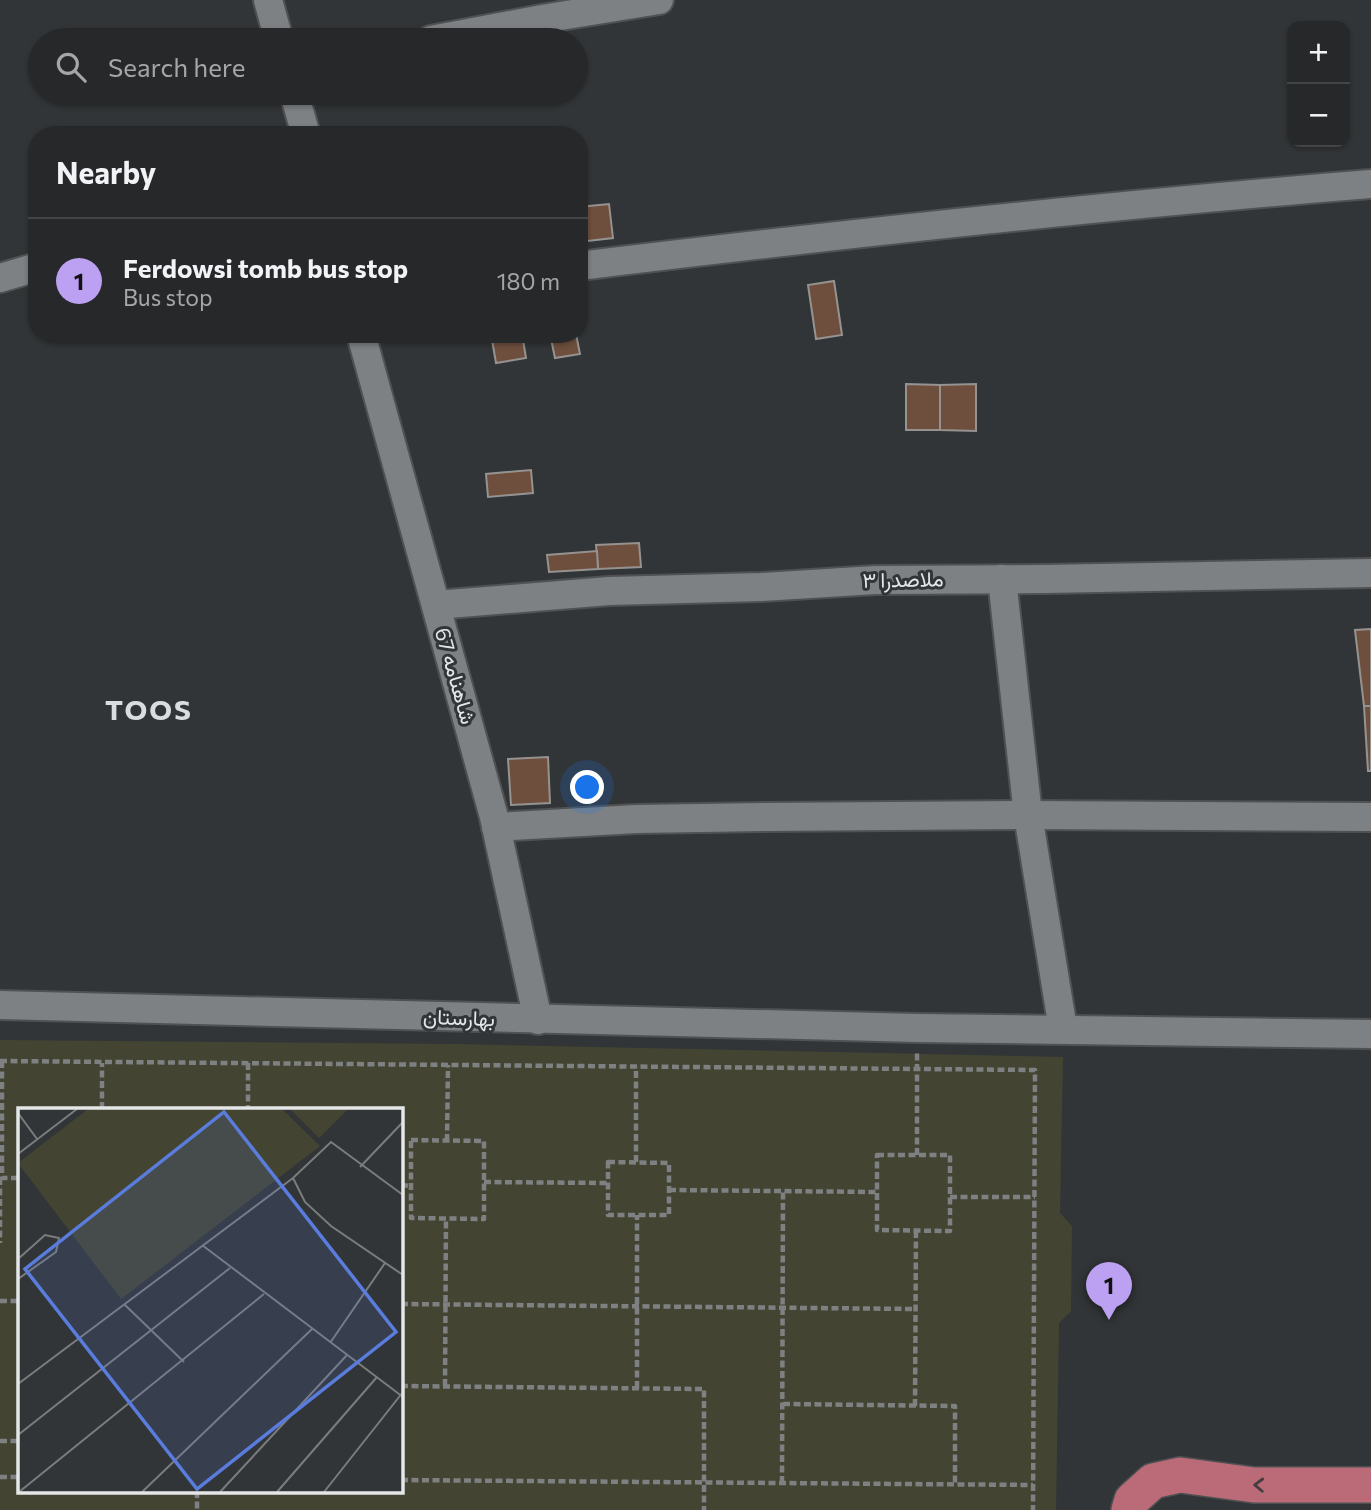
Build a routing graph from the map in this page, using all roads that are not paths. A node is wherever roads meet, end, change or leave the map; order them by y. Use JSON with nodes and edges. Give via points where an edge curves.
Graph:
{"nodes":[{"id":1,"x":268,"y":0,"type":"edge"},
{"id":2,"x":659,"y":0,"type":"edge"},
{"id":3,"x":276,"y":28,"type":"edge"},
{"id":4,"x":494,"y":28,"type":"edge"},
{"id":5,"x":297,"y":105,"type":"edge"},
{"id":6,"x":303,"y":126,"type":"edge"},
{"id":7,"x":1371,"y":184,"type":"edge"},
{"id":8,"x":588,"y":265,"type":"edge"},
{"id":9,"x":28,"y":270,"type":"edge"},
{"id":10,"x":0,"y":278,"type":"edge"},
{"id":11,"x":363,"y":343,"type":"edge"},
{"id":12,"x":1371,"y":573,"type":"edge"},
{"id":13,"x":1002,"y":579,"type":"junction"},
{"id":14,"x":436,"y":605,"type":"junction"},
{"id":15,"x":1028,"y":815,"type":"junction"},
{"id":16,"x":1371,"y":817,"type":"edge"},
{"id":17,"x":496,"y":827,"type":"junction"},
{"id":18,"x":0,"y":1005,"type":"edge"},
{"id":19,"x":538,"y":1020,"type":"junction"},
{"id":20,"x":1063,"y":1029,"type":"junction"},
{"id":21,"x":1371,"y":1034,"type":"edge"},
{"id":22,"x":1371,"y":1485,"type":"edge"},
{"id":23,"x":1129,"y":1510,"type":"edge"}],
"edges":[{"from":1,"to":3,"type":"street"},
{"from":2,"to":4,"type":"street"},
{"from":5,"to":6,"type":"street"},
{"from":7,"to":8,"type":"street"},
{"from":9,"to":10,"type":"street"},
{"from":11,"to":14,"type":"street","name":"شاهنامه 67"},
{"from":12,"to":13,"type":"street","name":"ملاصدرا ۳"},
{"from":13,"to":14,"type":"street","name":"ملاصدرا ۳","via":[[609,591]]},
{"from":13,"to":15,"type":"street"},
{"from":14,"to":17,"type":"street","name":"شاهنامه 67"},
{"from":15,"to":16,"type":"street"},
{"from":15,"to":17,"type":"street","via":[[636,819]]},
{"from":15,"to":20,"type":"street"},
{"from":17,"to":19,"type":"street","name":"شاهنامه 67"},
{"from":18,"to":19,"type":"street","name":"بهارستان"},
{"from":19,"to":20,"type":"street","name":"بهارستان"},
{"from":20,"to":21,"type":"street","name":"بهارستان"},
{"from":22,"to":23,"type":"main road","one_way":true,"via":[[1254,1485],[1180,1475],[1153,1481],[1132,1500]]}]}
